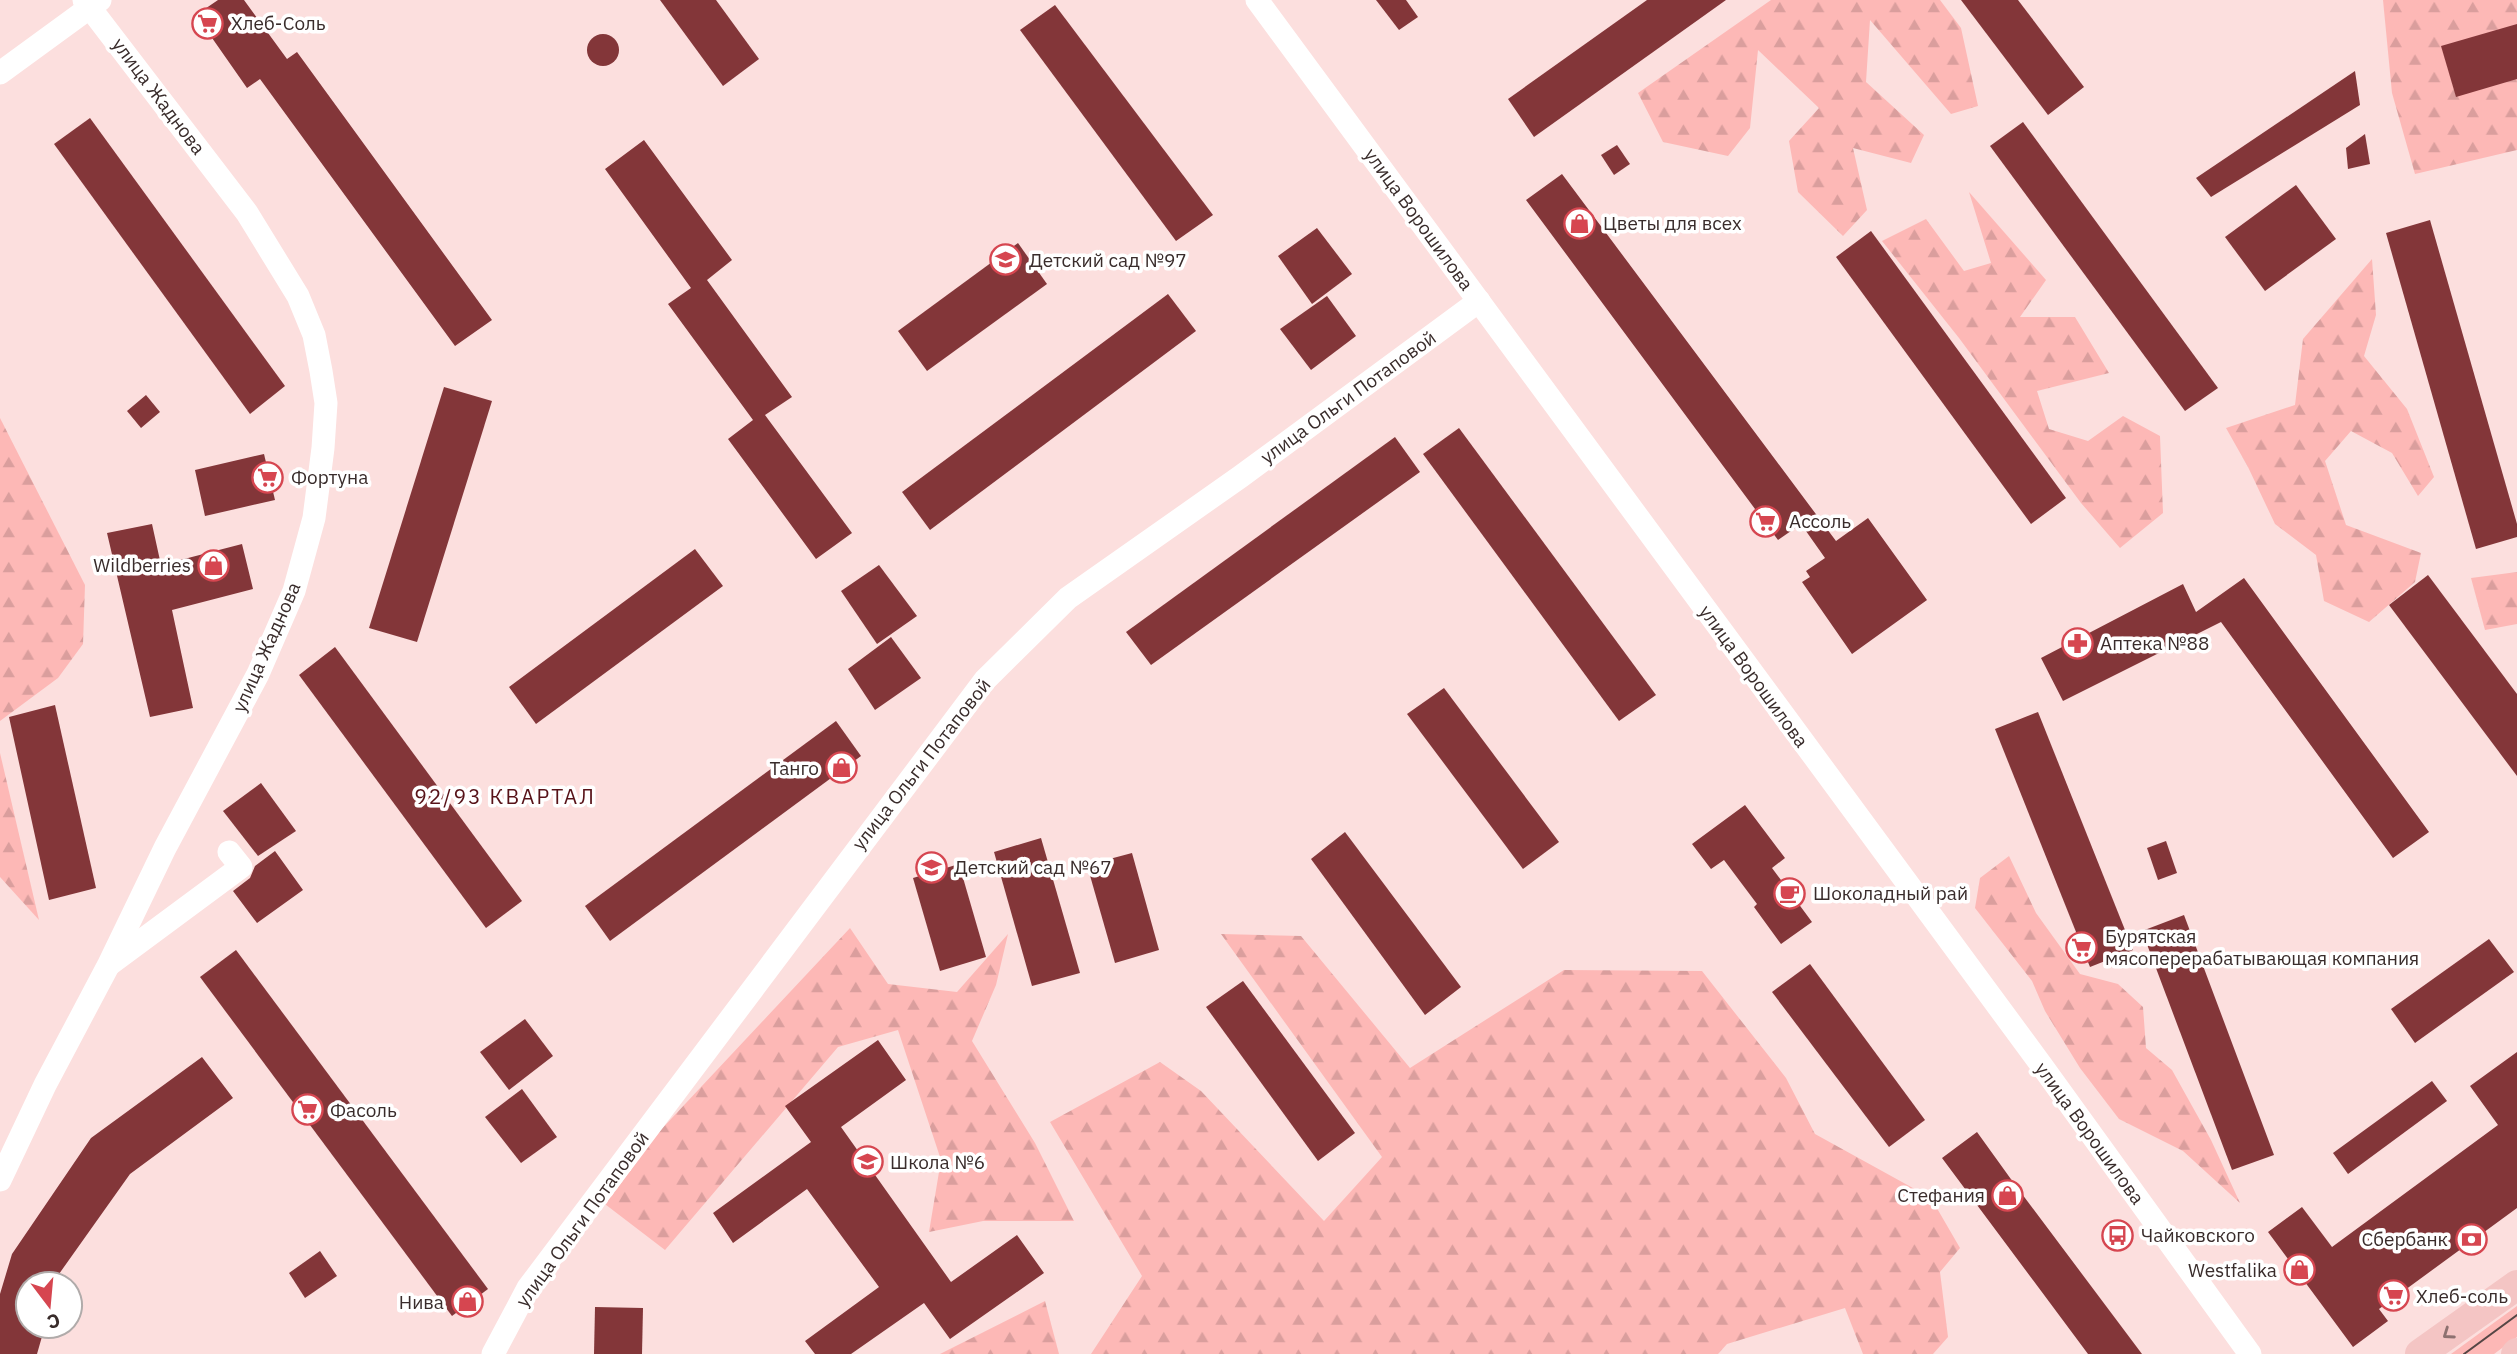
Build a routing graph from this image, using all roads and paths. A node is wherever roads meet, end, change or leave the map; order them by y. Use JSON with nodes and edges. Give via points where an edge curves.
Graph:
{"nodes":[{"id":1,"x":1257,"y":0,"type":"edge"},
{"id":2,"x":91,"y":2,"type":"edge"},
{"id":3,"x":0,"y":74,"type":"edge"},
{"id":4,"x":1479,"y":301,"type":"junction"},
{"id":5,"x":229,"y":852,"type":"dead end"},
{"id":6,"x":108,"y":966,"type":"junction"},
{"id":7,"x":0,"y":1180,"type":"edge"},
{"id":8,"x":2517,"y":1285,"type":"edge"},
{"id":9,"x":493,"y":1354,"type":"edge"},
{"id":10,"x":2250,"y":1354,"type":"edge"},
{"id":11,"x":2420,"y":1354,"type":"edge"}],
"edges":[{"from":1,"to":4,"type":"street","name":"улица Ворошилова"},
{"from":2,"to":3,"type":"street"},
{"from":2,"to":6,"type":"street","name":"улица Жаднова","via":[[247,213],[298,296],[314,335],[326,403],[314,518],[294,591],[258,674]]},
{"from":4,"to":9,"type":"street","name":"улица Ольги Потаповой","via":[[1068,598],[985,680],[528,1288]]},
{"from":4,"to":10,"type":"street","name":"улица Ворошилова"},
{"from":5,"to":6,"type":"street","via":[[241,867]]},
{"from":6,"to":7,"type":"street","name":"улица Жаднова"},
{"from":8,"to":11,"type":"main road","one_way":true}]}
